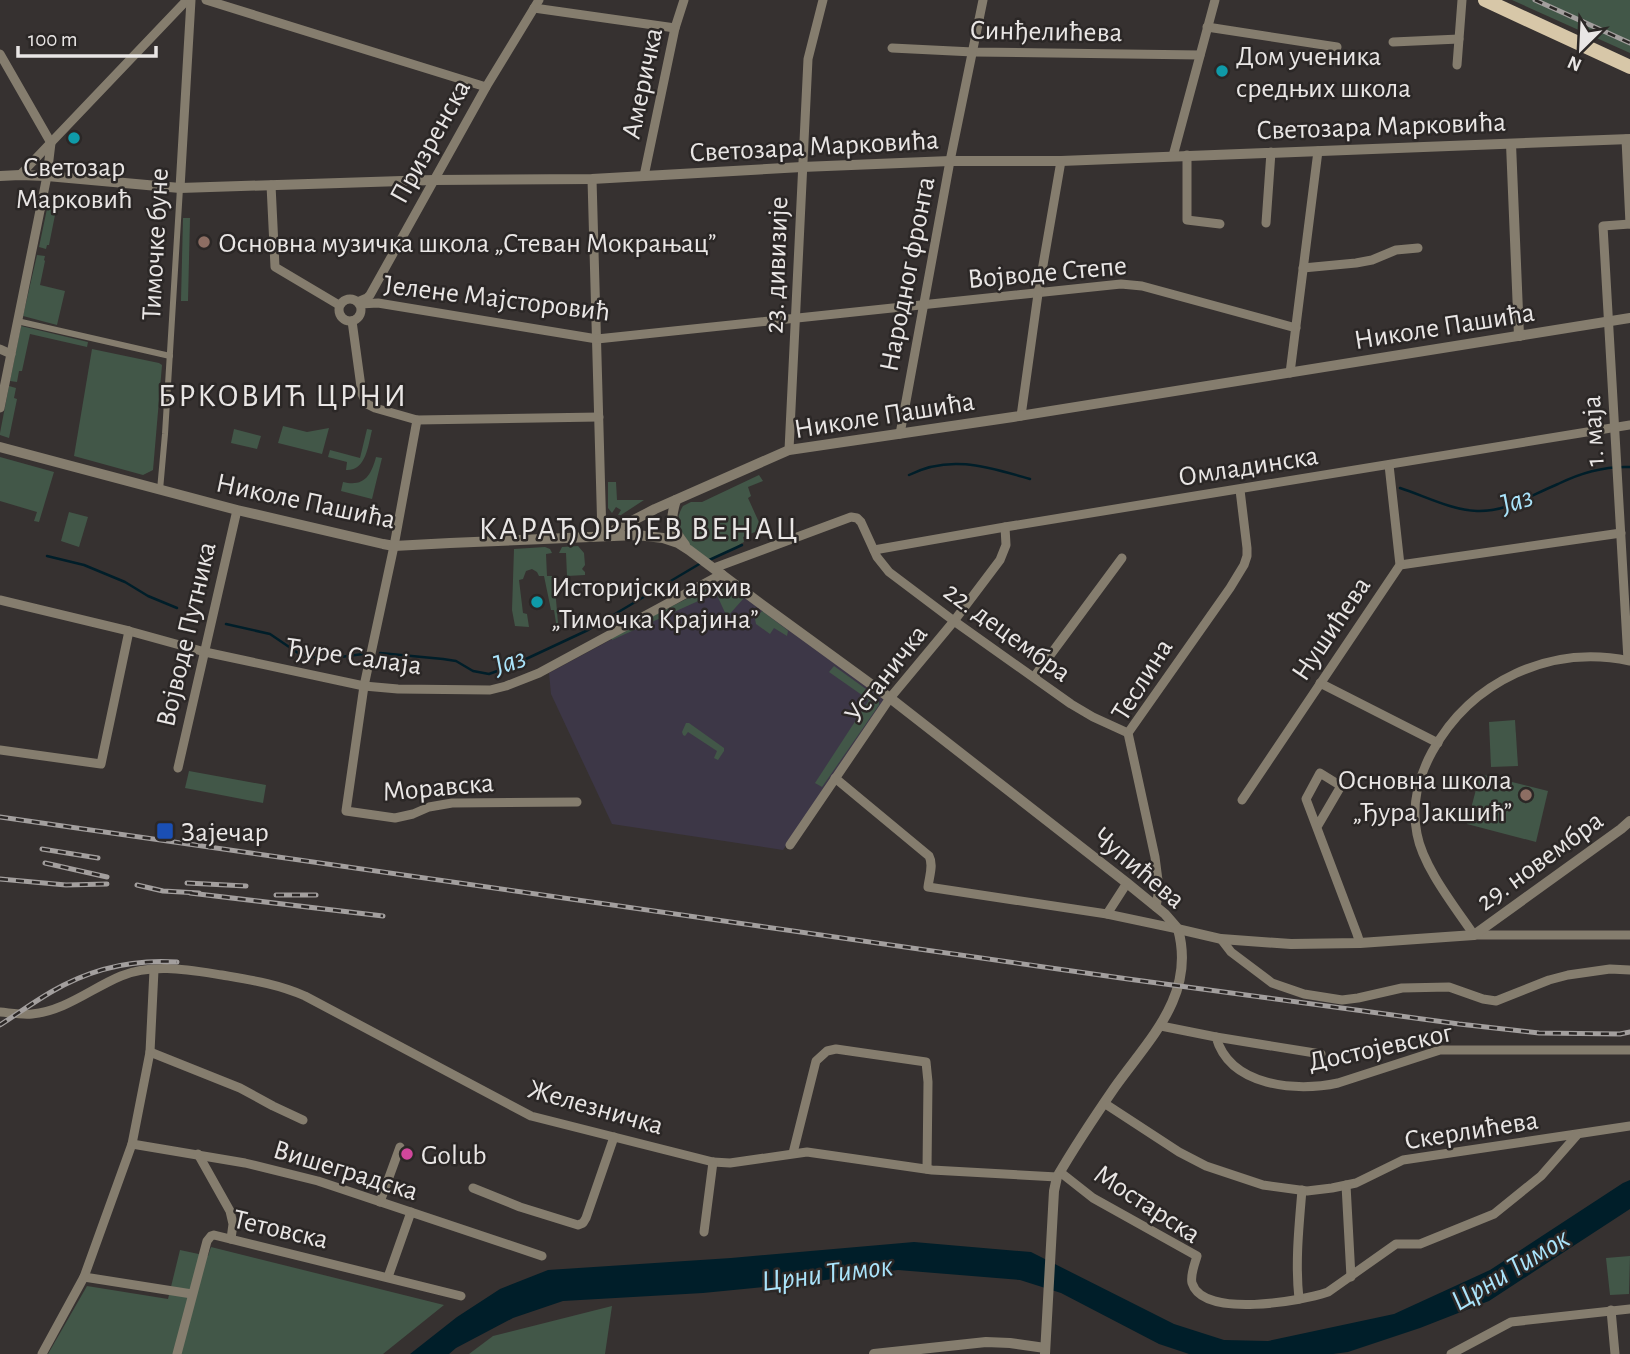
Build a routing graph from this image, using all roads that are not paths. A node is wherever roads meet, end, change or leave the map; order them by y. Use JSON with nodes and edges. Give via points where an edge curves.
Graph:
{"nodes":[{"id":1,"x":189,"y":0,"type":"edge"},
{"id":2,"x":206,"y":0,"type":"edge"},
{"id":3,"x":684,"y":0,"type":"edge"},
{"id":4,"x":823,"y":0,"type":"edge"},
{"id":5,"x":983,"y":0,"type":"edge"},
{"id":6,"x":1214,"y":0,"type":"edge"},
{"id":7,"x":1462,"y":0,"type":"edge"},
{"id":8,"x":1485,"y":0,"type":"edge"},
{"id":9,"x":537,"y":4,"type":"edge"},
{"id":10,"x":1207,"y":27,"type":"junction"},
{"id":11,"x":675,"y":28,"type":"junction"},
{"id":12,"x":1459,"y":39,"type":"junction"},
{"id":13,"x":1393,"y":42,"type":"dead end"},
{"id":14,"x":1337,"y":47,"type":"dead end"},
{"id":15,"x":892,"y":48,"type":"dead end"},
{"id":16,"x":973,"y":52,"type":"junction"},
{"id":17,"x":0,"y":54,"type":"edge"},
{"id":18,"x":1200,"y":55,"type":"junction"},
{"id":19,"x":1457,"y":65,"type":"dead end"},
{"id":20,"x":1630,"y":67,"type":"edge"},
{"id":21,"x":486,"y":87,"type":"junction"},
{"id":22,"x":1628,"y":139,"type":"edge"},
{"id":23,"x":51,"y":143,"type":"junction"},
{"id":24,"x":1511,"y":144,"type":"junction"},
{"id":25,"x":1318,"y":151,"type":"junction"},
{"id":26,"x":1271,"y":152,"type":"junction"},
{"id":27,"x":1188,"y":155,"type":"junction"},
{"id":28,"x":1173,"y":156,"type":"junction"},
{"id":29,"x":1061,"y":160,"type":"junction"},
{"id":30,"x":950,"y":161,"type":"junction"},
{"id":31,"x":802,"y":167,"type":"junction"},
{"id":32,"x":20,"y":174,"type":"junction"},
{"id":33,"x":0,"y":176,"type":"edge"},
{"id":34,"x":47,"y":176,"type":"junction"},
{"id":35,"x":644,"y":176,"type":"junction"},
{"id":36,"x":592,"y":179,"type":"junction"},
{"id":37,"x":433,"y":180,"type":"junction"},
{"id":38,"x":271,"y":186,"type":"junction"},
{"id":39,"x":180,"y":188,"type":"junction"},
{"id":40,"x":1266,"y":223,"type":"dead end"},
{"id":41,"x":1220,"y":224,"type":"dead end"},
{"id":42,"x":1630,"y":224,"type":"edge"},
{"id":43,"x":1418,"y":248,"type":"dead end"},
{"id":44,"x":1303,"y":268,"type":"junction"},
{"id":45,"x":1038,"y":294,"type":"junction"},
{"id":46,"x":358,"y":303,"type":"junction"},
{"id":47,"x":923,"y":304,"type":"junction"},
{"id":48,"x":339,"y":305,"type":"junction"},
{"id":49,"x":796,"y":318,"type":"junction"},
{"id":50,"x":1630,"y":318,"type":"edge"},
{"id":51,"x":17,"y":321,"type":"junction"},
{"id":52,"x":352,"y":321,"type":"junction"},
{"id":53,"x":1609,"y":321,"type":"junction"},
{"id":54,"x":1296,"y":328,"type":"junction"},
{"id":55,"x":1519,"y":336,"type":"junction"},
{"id":56,"x":597,"y":339,"type":"junction"},
{"id":57,"x":0,"y":349,"type":"edge"},
{"id":58,"x":10,"y":354,"type":"junction"},
{"id":59,"x":170,"y":356,"type":"junction"},
{"id":60,"x":1290,"y":373,"type":"junction"},
{"id":61,"x":0,"y":408,"type":"edge"},
{"id":62,"x":1021,"y":416,"type":"junction"},
{"id":63,"x":599,"y":417,"type":"junction"},
{"id":64,"x":416,"y":420,"type":"junction"},
{"id":65,"x":1630,"y":425,"type":"edge"},
{"id":66,"x":1615,"y":428,"type":"junction"},
{"id":67,"x":900,"y":434,"type":"junction"},
{"id":68,"x":0,"y":447,"type":"edge"},
{"id":69,"x":789,"y":450,"type":"junction"},
{"id":70,"x":1389,"y":465,"type":"junction"},
{"id":71,"x":160,"y":490,"type":"junction"},
{"id":72,"x":1240,"y":490,"type":"junction"},
{"id":73,"x":676,"y":500,"type":"junction"},
{"id":74,"x":655,"y":509,"type":"junction"},
{"id":75,"x":237,"y":510,"type":"junction"},
{"id":76,"x":671,"y":523,"type":"junction"},
{"id":77,"x":1005,"y":527,"type":"junction"},
{"id":78,"x":1621,"y":533,"type":"junction"},
{"id":79,"x":602,"y":536,"type":"junction"},
{"id":80,"x":656,"y":536,"type":"junction"},
{"id":81,"x":394,"y":545,"type":"junction"},
{"id":82,"x":689,"y":550,"type":"junction"},
{"id":83,"x":874,"y":550,"type":"junction"},
{"id":84,"x":1122,"y":558,"type":"dead end"},
{"id":85,"x":1400,"y":565,"type":"junction"},
{"id":86,"x":712,"y":567,"type":"junction"},
{"id":87,"x":0,"y":600,"type":"edge"},
{"id":88,"x":954,"y":621,"type":"junction"},
{"id":89,"x":129,"y":631,"type":"junction"},
{"id":90,"x":205,"y":652,"type":"junction"},
{"id":91,"x":1629,"y":660,"type":"edge"},
{"id":92,"x":1034,"y":677,"type":"junction"},
{"id":93,"x":1320,"y":683,"type":"junction"},
{"id":94,"x":365,"y":686,"type":"junction"},
{"id":95,"x":891,"y":698,"type":"junction"},
{"id":96,"x":1128,"y":733,"type":"junction"},
{"id":97,"x":1437,"y":743,"type":"junction"},
{"id":98,"x":0,"y":750,"type":"edge"},
{"id":99,"x":178,"y":768,"type":"dead end"},
{"id":100,"x":835,"y":778,"type":"junction"},
{"id":101,"x":1242,"y":800,"type":"dead end"},
{"id":102,"x":577,"y":802,"type":"dead end"},
{"id":103,"x":1630,"y":821,"type":"edge"},
{"id":104,"x":1317,"y":827,"type":"junction"},
{"id":105,"x":790,"y":845,"type":"dead end"},
{"id":106,"x":1127,"y":883,"type":"junction"},
{"id":107,"x":1156,"y":907,"type":"junction"},
{"id":108,"x":1107,"y":914,"type":"junction"},
{"id":109,"x":1178,"y":929,"type":"junction"},
{"id":110,"x":1474,"y":935,"type":"junction"},
{"id":111,"x":1630,"y":935,"type":"edge"},
{"id":112,"x":1221,"y":939,"type":"junction"},
{"id":113,"x":1360,"y":943,"type":"junction"},
{"id":114,"x":154,"y":970,"type":"junction"},
{"id":115,"x":1630,"y":970,"type":"edge"},
{"id":116,"x":0,"y":1012,"type":"edge"},
{"id":117,"x":1160,"y":1026,"type":"junction"},
{"id":118,"x":1216,"y":1037,"type":"junction"},
{"id":119,"x":1630,"y":1050,"type":"edge"},
{"id":120,"x":150,"y":1052,"type":"junction"},
{"id":121,"x":1321,"y":1054,"type":"dead end"},
{"id":122,"x":1104,"y":1103,"type":"junction"},
{"id":123,"x":303,"y":1120,"type":"dead end"},
{"id":124,"x":1630,"y":1126,"type":"edge"},
{"id":125,"x":1577,"y":1135,"type":"junction"},
{"id":126,"x":614,"y":1137,"type":"junction"},
{"id":127,"x":131,"y":1144,"type":"junction"},
{"id":128,"x":400,"y":1147,"type":"dead end"},
{"id":129,"x":793,"y":1153,"type":"junction"},
{"id":130,"x":198,"y":1154,"type":"junction"},
{"id":131,"x":713,"y":1162,"type":"junction"},
{"id":132,"x":927,"y":1169,"type":"junction"},
{"id":133,"x":1059,"y":1174,"type":"junction"},
{"id":134,"x":1346,"y":1185,"type":"junction"},
{"id":135,"x":473,"y":1188,"type":"dead end"},
{"id":136,"x":1302,"y":1190,"type":"junction"},
{"id":137,"x":380,"y":1202,"type":"junction"},
{"id":138,"x":411,"y":1212,"type":"junction"},
{"id":139,"x":704,"y":1232,"type":"dead end"},
{"id":140,"x":231,"y":1239,"type":"junction"},
{"id":141,"x":542,"y":1256,"type":"dead end"},
{"id":142,"x":84,"y":1277,"type":"junction"},
{"id":143,"x":388,"y":1277,"type":"junction"},
{"id":144,"x":1351,"y":1277,"type":"junction"},
{"id":145,"x":192,"y":1294,"type":"junction"},
{"id":146,"x":461,"y":1296,"type":"dead end"},
{"id":147,"x":1299,"y":1299,"type":"junction"},
{"id":148,"x":1630,"y":1309,"type":"edge"},
{"id":149,"x":1611,"y":1310,"type":"junction"},
{"id":150,"x":1045,"y":1351,"type":"edge"},
{"id":151,"x":42,"y":1354,"type":"edge"},
{"id":152,"x":177,"y":1354,"type":"edge"},
{"id":153,"x":876,"y":1354,"type":"edge"},
{"id":154,"x":1451,"y":1354,"type":"edge"},
{"id":155,"x":1615,"y":1354,"type":"edge"}],
"edges":[{"from":1,"to":23,"type":"street"},
{"from":1,"to":39,"type":"street","name":"Тимочке буне"},
{"from":2,"to":21,"type":"street"},
{"from":3,"to":11,"type":"street","name":"Америчка"},
{"from":4,"to":31,"type":"street","name":"23. дивизије","via":[[808,59]]},
{"from":5,"to":16,"type":"street","name":"Народног фронта"},
{"from":6,"to":10,"type":"street"},
{"from":7,"to":12,"type":"street"},
{"from":8,"to":20,"type":"main road"},
{"from":9,"to":11,"type":"street"},
{"from":9,"to":21,"type":"street","name":"Призренска"},
{"from":10,"to":14,"type":"street"},
{"from":10,"to":18,"type":"street"},
{"from":11,"to":35,"type":"street","name":"Америчка"},
{"from":12,"to":13,"type":"street"},
{"from":12,"to":19,"type":"street"},
{"from":15,"to":16,"type":"street","name":"Синђелићева"},
{"from":16,"to":18,"type":"street","name":"Синђелићева"},
{"from":16,"to":30,"type":"street","name":"Народног фронта"},
{"from":17,"to":23,"type":"street"},
{"from":18,"to":28,"type":"street"},
{"from":21,"to":37,"type":"street","name":"Призренска"},
{"from":22,"to":24,"type":"street","name":"Светозара Марковића"},
{"from":22,"to":42,"type":"street"},
{"from":23,"to":32,"type":"street"},
{"from":23,"to":34,"type":"street"},
{"from":24,"to":25,"type":"street","name":"Светозара Марковића"},
{"from":24,"to":55,"type":"street"},
{"from":25,"to":26,"type":"street","name":"Светозара Марковића"},
{"from":25,"to":44,"type":"street"},
{"from":26,"to":27,"type":"street","name":"Светозара Марковића"},
{"from":26,"to":40,"type":"street"},
{"from":27,"to":28,"type":"street","name":"Светозара Марковића"},
{"from":27,"to":41,"type":"street","via":[[1187,220]]},
{"from":28,"to":29,"type":"street","name":"Светозара Марковића"},
{"from":29,"to":30,"type":"street","name":"Светозара Марковића"},
{"from":29,"to":45,"type":"street"},
{"from":30,"to":31,"type":"street","name":"Светозара Марковића"},
{"from":30,"to":47,"type":"street","name":"Народног фронта"},
{"from":31,"to":35,"type":"street","name":"Светозара Марковића"},
{"from":31,"to":49,"type":"street","name":"23. дивизије"},
{"from":32,"to":33,"type":"street","name":"Светозара Марковића"},
{"from":32,"to":34,"type":"street","name":"Светозара Марковића"},
{"from":34,"to":39,"type":"street","name":"Светозара Марковића"},
{"from":34,"to":51,"type":"street"},
{"from":35,"to":36,"type":"street","name":"Светозара Марковића"},
{"from":36,"to":37,"type":"street","name":"Светозара Марковића"},
{"from":36,"to":56,"type":"street"},
{"from":37,"to":38,"type":"street","name":"Светозара Марковића"},
{"from":37,"to":46,"type":"street","name":"Призренска","via":[[370,295]]},
{"from":38,"to":39,"type":"street","name":"Светозара Марковића"},
{"from":38,"to":48,"type":"street","via":[[275,267]]},
{"from":39,"to":59,"type":"street","name":"Тимочке буне"},
{"from":42,"to":53,"type":"street","name":"1. маја","via":[[1604,226]]},
{"from":43,"to":44,"type":"street","via":[[1396,250],[1372,260]]},
{"from":44,"to":54,"type":"street"},
{"from":45,"to":47,"type":"street","name":"Војводе Степе"},
{"from":45,"to":54,"type":"street","name":"Војводе Степе","via":[[1132,285]]},
{"from":45,"to":62,"type":"street"},
{"from":46,"to":48,"type":"street","via":[[347,299]]},
{"from":46,"to":52,"type":"street","via":[[360,315]]},
{"from":46,"to":56,"type":"street","name":"Јелене Мајсторовић"},
{"from":47,"to":49,"type":"street","name":"Војводе Степе"},
{"from":47,"to":67,"type":"street","name":"Народног фронта"},
{"from":48,"to":52,"type":"street","via":[[341,318]]},
{"from":49,"to":56,"type":"street","name":"Јелене Мајсторовић"},
{"from":49,"to":69,"type":"street","name":"23. дивизије"},
{"from":50,"to":53,"type":"street","name":"Николе Пашића"},
{"from":51,"to":58,"type":"street"},
{"from":51,"to":59,"type":"street"},
{"from":52,"to":64,"type":"street","via":[[367,404]]},
{"from":53,"to":55,"type":"street","name":"Николе Пашића"},
{"from":53,"to":66,"type":"street","name":"1. маја"},
{"from":54,"to":60,"type":"street"},
{"from":55,"to":60,"type":"street","name":"Николе Пашића"},
{"from":56,"to":63,"type":"street"},
{"from":57,"to":58,"type":"street"},
{"from":58,"to":61,"type":"street"},
{"from":59,"to":71,"type":"street","name":"Тимочке буне"},
{"from":60,"to":62,"type":"street","name":"Николе Пашића"},
{"from":62,"to":67,"type":"street","name":"Николе Пашића"},
{"from":63,"to":64,"type":"street"},
{"from":63,"to":79,"type":"street"},
{"from":64,"to":81,"type":"street"},
{"from":65,"to":66,"type":"street","name":"Омладинска"},
{"from":66,"to":70,"type":"street","name":"Омладинска"},
{"from":66,"to":78,"type":"street","name":"1. маја"},
{"from":67,"to":69,"type":"street","name":"Николе Пашића"},
{"from":68,"to":71,"type":"street","name":"Николе Пашића"},
{"from":69,"to":73,"type":"street","name":"Николе Пашића"},
{"from":70,"to":72,"type":"street","name":"Омладинска"},
{"from":70,"to":85,"type":"street","name":"Нушићева"},
{"from":71,"to":75,"type":"street","name":"Николе Пашића"},
{"from":72,"to":77,"type":"street","name":"Омладинска"},
{"from":72,"to":96,"type":"street","name":"Теслина","via":[[1247,548],[1244,565]]},
{"from":73,"to":74,"type":"street","name":"Николе Пашића"},
{"from":73,"to":76,"type":"street"},
{"from":74,"to":76,"type":"street"},
{"from":74,"to":79,"type":"street","name":"Николе Пашића"},
{"from":74,"to":80,"type":"street","via":[[651,525]]},
{"from":75,"to":81,"type":"street","name":"Николе Пашића"},
{"from":75,"to":90,"type":"street","name":"Војводе Путника"},
{"from":76,"to":82,"type":"street"},
{"from":77,"to":83,"type":"street","name":"Омладинска"},
{"from":77,"to":88,"type":"street","name":"Устаничка","via":[[1003,555]]},
{"from":78,"to":85,"type":"street"},
{"from":78,"to":91,"type":"street","name":"1. маја"},
{"from":79,"to":80,"type":"street"},
{"from":79,"to":81,"type":"street","name":"Николе Пашића"},
{"from":80,"to":82,"type":"street"},
{"from":81,"to":94,"type":"street"},
{"from":82,"to":86,"type":"street","name":"Чупићева"},
{"from":83,"to":86,"type":"street","name":"22. децембра","via":[[859,520],[851,517]]},
{"from":83,"to":88,"type":"street","name":"22. децембра","via":[[890,572]]},
{"from":84,"to":92,"type":"street"},
{"from":85,"to":93,"type":"street","name":"Нушићева"},
{"from":86,"to":94,"type":"street","name":"Ђуре Салаја","via":[[539,673],[506,686],[490,690]]},
{"from":86,"to":95,"type":"street","name":"Чупићева"},
{"from":87,"to":89,"type":"street","name":"Ђуре Салаја"},
{"from":88,"to":92,"type":"street","name":"22. децембра"},
{"from":88,"to":95,"type":"street","name":"Устаничка"},
{"from":89,"to":90,"type":"street","name":"Ђуре Салаја"},
{"from":89,"to":98,"type":"street","via":[[101,764]]},
{"from":90,"to":94,"type":"street","name":"Ђуре Салаја"},
{"from":90,"to":99,"type":"street","name":"Војводе Путника"},
{"from":91,"to":97,"type":"street","via":[[1571,658],[1520,671],[1469,704]]},
{"from":92,"to":96,"type":"street","name":"22. децембра","via":[[1071,704]]},
{"from":93,"to":97,"type":"street"},
{"from":93,"to":101,"type":"street","name":"Нушићева"},
{"from":94,"to":102,"type":"street","name":"Моравска","via":[[346,811],[395,818],[452,803]]},
{"from":95,"to":100,"type":"street","name":"Устаничка"},
{"from":95,"to":106,"type":"street","name":"Чупићева"},
{"from":96,"to":107,"type":"street","name":"Теслина","via":[[1155,857]]},
{"from":97,"to":110,"type":"street","via":[[1417,788],[1416,832],[1425,858]]},
{"from":100,"to":105,"type":"street","name":"Устаничка"},
{"from":100,"to":108,"type":"street","via":[[929,856],[928,887]]},
{"from":103,"to":110,"type":"street","name":"29. новембра"},
{"from":104,"to":104,"type":"street","via":[[1306,799],[1320,773],[1341,786]]},
{"from":104,"to":113,"type":"street"},
{"from":106,"to":107,"type":"street","name":"Чупићева"},
{"from":106,"to":108,"type":"street"},
{"from":107,"to":109,"type":"street","name":"Чупићева"},
{"from":108,"to":109,"type":"street"},
{"from":109,"to":112,"type":"street","name":"Чупићева"},
{"from":109,"to":117,"type":"street","via":[[1181,973],[1177,993]]},
{"from":110,"to":111,"type":"street","name":"Чупићева"},
{"from":110,"to":113,"type":"street","name":"Чупићева"},
{"from":112,"to":113,"type":"street","name":"Чупићева"},
{"from":112,"to":115,"type":"street","via":[[1272,983],[1342,1000],[1402,988],[1449,987],[1496,1001],[1568,975]]},
{"from":114,"to":116,"type":"street","name":"Железничка","via":[[121,976],[51,1010]]},
{"from":114,"to":120,"type":"street"},
{"from":114,"to":126,"type":"street","name":"Железничка","via":[[184,969],[291,990],[531,1116]]},
{"from":117,"to":118,"type":"street"},
{"from":117,"to":122,"type":"street"},
{"from":118,"to":119,"type":"street","name":"Достојевског","via":[[1226,1058],[1241,1071],[1276,1084],[1302,1086],[1338,1083],[1440,1050]]},
{"from":118,"to":121,"type":"street"},
{"from":120,"to":123,"type":"street","via":[[240,1088]]},
{"from":120,"to":127,"type":"street"},
{"from":122,"to":133,"type":"street"},
{"from":122,"to":136,"type":"street","name":"Скерлићева","via":[[1206,1166],[1263,1185]]},
{"from":124,"to":125,"type":"street"},
{"from":125,"to":134,"type":"street","name":"Скерлићева","via":[[1403,1160]]},
{"from":125,"to":144,"type":"street","name":"Мостарска","via":[[1541,1176],[1494,1214],[1420,1244],[1396,1244]]},
{"from":126,"to":131,"type":"street","name":"Железничка"},
{"from":126,"to":135,"type":"street","via":[[581,1224]]},
{"from":127,"to":130,"type":"street","name":"Вишеградска"},
{"from":127,"to":142,"type":"street"},
{"from":128,"to":137,"type":"street"},
{"from":129,"to":131,"type":"street","name":"Железничка"},
{"from":129,"to":132,"type":"street","name":"Железничка"},
{"from":129,"to":132,"type":"street","via":[[816,1061],[836,1049],[926,1062]]},
{"from":130,"to":137,"type":"street","name":"Вишеградска","via":[[318,1181]]},
{"from":130,"to":140,"type":"street","via":[[230,1211]]},
{"from":131,"to":139,"type":"street"},
{"from":132,"to":133,"type":"street","name":"Железничка"},
{"from":133,"to":147,"type":"street","name":"Мостарска","via":[[1197,1255],[1192,1283],[1209,1300],[1256,1305]]},
{"from":133,"to":150,"type":"street","via":[[1054,1191]]},
{"from":134,"to":136,"type":"street","name":"Скерлићева"},
{"from":134,"to":144,"type":"street"},
{"from":136,"to":147,"type":"street"},
{"from":137,"to":138,"type":"street","name":"Вишеградска"},
{"from":138,"to":141,"type":"street","name":"Вишеградска"},
{"from":138,"to":143,"type":"street"},
{"from":140,"to":143,"type":"street","name":"Тетовска"},
{"from":140,"to":145,"type":"street","name":"Тетовска","via":[[208,1238]]},
{"from":142,"to":145,"type":"street"},
{"from":142,"to":151,"type":"street"},
{"from":143,"to":146,"type":"street","name":"Тетовска"},
{"from":144,"to":147,"type":"street","name":"Мостарска","via":[[1328,1292]]},
{"from":145,"to":152,"type":"street","name":"Тетовска"},
{"from":148,"to":149,"type":"street"},
{"from":149,"to":154,"type":"street","via":[[1511,1322]]},
{"from":149,"to":155,"type":"street"},
{"from":150,"to":153,"type":"street","via":[[986,1342]]}]}
